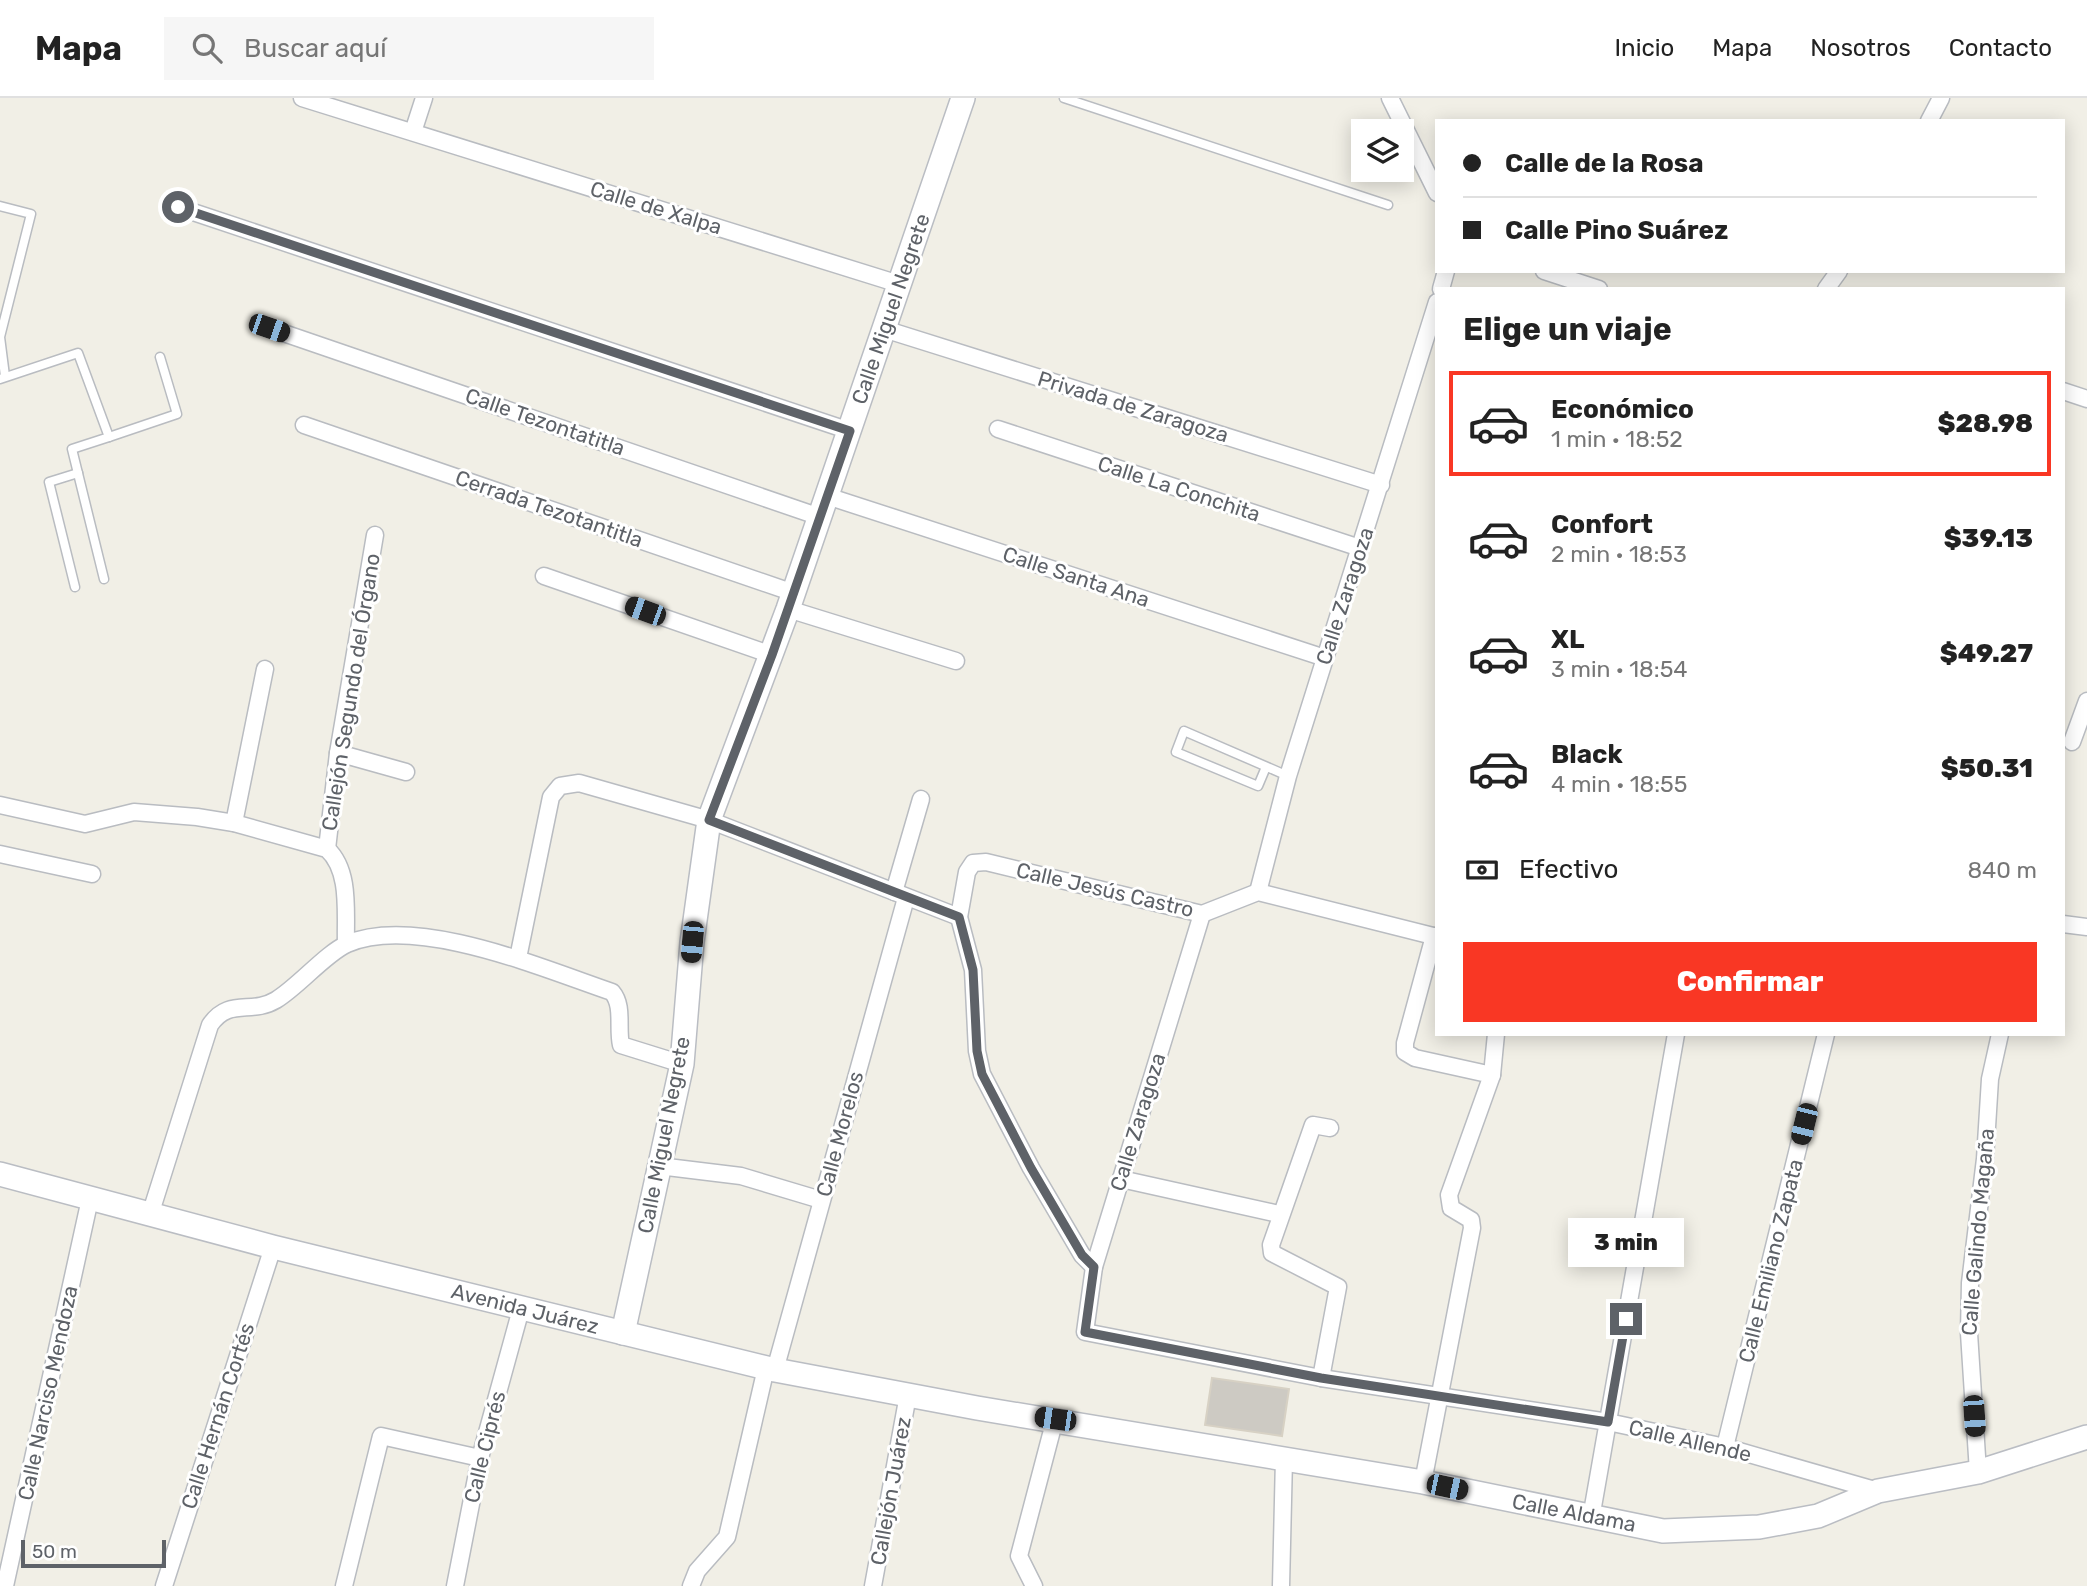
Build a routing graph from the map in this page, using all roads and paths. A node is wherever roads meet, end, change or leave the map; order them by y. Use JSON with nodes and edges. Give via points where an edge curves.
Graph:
{"nodes":[{"id":1,"x":302,"y":98,"type":"edge"},
{"id":2,"x":424,"y":98,"type":"edge"},
{"id":3,"x":963,"y":98,"type":"edge"},
{"id":4,"x":1065,"y":98,"type":"edge"},
{"id":5,"x":1390,"y":98,"type":"edge"},
{"id":6,"x":1941,"y":98,"type":"edge"},
{"id":7,"x":1930,"y":119,"type":"edge"},
{"id":8,"x":414,"y":132,"type":"junction"},
{"id":9,"x":1435,"y":189,"type":"edge"},
{"id":10,"x":1388,"y":205,"type":"dead end"},
{"id":11,"x":0,"y":206,"type":"edge"},
{"id":12,"x":178,"y":207,"type":"dead end"},
{"id":13,"x":1550,"y":273,"type":"edge"},
{"id":14,"x":899,"y":284,"type":"junction"},
{"id":15,"x":1593,"y":287,"type":"edge"},
{"id":16,"x":1435,"y":309,"type":"edge"},
{"id":17,"x":269,"y":328,"type":"dead end"},
{"id":18,"x":884,"y":328,"type":"junction"},
{"id":19,"x":0,"y":337,"type":"edge"},
{"id":20,"x":160,"y":357,"type":"dead end"},
{"id":21,"x":3,"y":378,"type":"edge"},
{"id":22,"x":2065,"y":392,"type":"edge"},
{"id":23,"x":2087,"y":399,"type":"edge"},
{"id":24,"x":304,"y":425,"type":"dead end"},
{"id":25,"x":998,"y":429,"type":"dead end"},
{"id":26,"x":850,"y":431,"type":"junction"},
{"id":27,"x":108,"y":437,"type":"junction"},
{"id":28,"x":78,"y":473,"type":"junction"},
{"id":29,"x":1381,"y":485,"type":"junction"},
{"id":30,"x":824,"y":506,"type":"junction"},
{"id":31,"x":375,"y":536,"type":"dead end"},
{"id":32,"x":1360,"y":548,"type":"junction"},
{"id":33,"x":544,"y":576,"type":"dead end"},
{"id":34,"x":104,"y":579,"type":"dead end"},
{"id":35,"x":75,"y":587,"type":"dead end"},
{"id":36,"x":791,"y":601,"type":"junction"},
{"id":37,"x":772,"y":655,"type":"junction"},
{"id":38,"x":1325,"y":658,"type":"junction"},
{"id":39,"x":956,"y":662,"type":"dead end"},
{"id":40,"x":265,"y":669,"type":"dead end"},
{"id":41,"x":2087,"y":701,"type":"edge"},
{"id":42,"x":2072,"y":742,"type":"dead end"},
{"id":43,"x":338,"y":753,"type":"junction"},
{"id":44,"x":1266,"y":767,"type":"junction"},
{"id":45,"x":405,"y":772,"type":"dead end"},
{"id":46,"x":1288,"y":776,"type":"junction"},
{"id":47,"x":920,"y":799,"type":"dead end"},
{"id":48,"x":0,"y":805,"type":"edge"},
{"id":49,"x":709,"y":820,"type":"junction"},
{"id":50,"x":234,"y":823,"type":"junction"},
{"id":51,"x":327,"y":849,"type":"junction"},
{"id":52,"x":0,"y":854,"type":"edge"},
{"id":53,"x":92,"y":874,"type":"dead end"},
{"id":54,"x":1258,"y":892,"type":"junction"},
{"id":55,"x":900,"y":895,"type":"junction"},
{"id":56,"x":1202,"y":914,"type":"junction"},
{"id":57,"x":959,"y":917,"type":"junction"},
{"id":58,"x":2065,"y":924,"type":"edge"},
{"id":59,"x":2087,"y":927,"type":"edge"},
{"id":60,"x":1435,"y":936,"type":"edge"},
{"id":61,"x":346,"y":944,"type":"junction"},
{"id":62,"x":518,"y":958,"type":"junction"},
{"id":63,"x":1496,"y":1036,"type":"edge"},
{"id":64,"x":1676,"y":1036,"type":"edge"},
{"id":65,"x":1826,"y":1036,"type":"edge"},
{"id":66,"x":2000,"y":1036,"type":"edge"},
{"id":67,"x":682,"y":1064,"type":"junction"},
{"id":68,"x":1492,"y":1075,"type":"junction"},
{"id":69,"x":1330,"y":1128,"type":"dead end"},
{"id":70,"x":659,"y":1166,"type":"junction"},
{"id":71,"x":0,"y":1174,"type":"edge"},
{"id":72,"x":1121,"y":1179,"type":"junction"},
{"id":73,"x":90,"y":1199,"type":"junction"},
{"id":74,"x":821,"y":1200,"type":"junction"},
{"id":75,"x":1279,"y":1214,"type":"junction"},
{"id":76,"x":150,"y":1215,"type":"junction"},
{"id":77,"x":273,"y":1247,"type":"junction"},
{"id":78,"x":1094,"y":1267,"type":"junction"},
{"id":79,"x":521,"y":1308,"type":"junction"},
{"id":80,"x":1085,"y":1332,"type":"joint"},
{"id":81,"x":623,"y":1333,"type":"junction"},
{"id":82,"x":770,"y":1369,"type":"junction"},
{"id":83,"x":1321,"y":1378,"type":"junction"},
{"id":84,"x":908,"y":1395,"type":"junction"},
{"id":85,"x":1437,"y":1397,"type":"junction"},
{"id":86,"x":1055,"y":1419,"type":"junction"},
{"id":87,"x":1608,"y":1422,"type":"junction"},
{"id":88,"x":2087,"y":1437,"type":"edge"},
{"id":89,"x":1725,"y":1447,"type":"junction"},
{"id":90,"x":480,"y":1458,"type":"junction"},
{"id":91,"x":1284,"y":1458,"type":"junction"},
{"id":92,"x":1978,"y":1472,"type":"junction"},
{"id":93,"x":1423,"y":1482,"type":"junction"},
{"id":94,"x":1878,"y":1491,"type":"junction"},
{"id":95,"x":1591,"y":1518,"type":"junction"},
{"id":96,"x":5,"y":1586,"type":"edge"},
{"id":97,"x":164,"y":1586,"type":"edge"},
{"id":98,"x":344,"y":1586,"type":"edge"},
{"id":99,"x":455,"y":1586,"type":"edge"},
{"id":100,"x":691,"y":1586,"type":"edge"},
{"id":101,"x":873,"y":1586,"type":"edge"},
{"id":102,"x":1034,"y":1586,"type":"edge"},
{"id":103,"x":1281,"y":1586,"type":"edge"}],
"edges":[{"from":1,"to":8,"type":"street","name":"Calle de Xalpa"},
{"from":2,"to":8,"type":"street"},
{"from":3,"to":14,"type":"street","name":"Calle Miguel Negrete"},
{"from":4,"to":10,"type":"lane"},
{"from":5,"to":9,"type":"street"},
{"from":6,"to":7,"type":"street"},
{"from":8,"to":14,"type":"street","name":"Calle de Xalpa"},
{"from":11,"to":19,"type":"lane","via":[[31,214]]},
{"from":12,"to":26,"type":"street"},
{"from":13,"to":15,"type":"street"},
{"from":14,"to":18,"type":"street","name":"Calle Miguel Negrete"},
{"from":16,"to":29,"type":"street","name":"Calle Zaragoza"},
{"from":17,"to":30,"type":"street","name":"Calle Tezontatitla"},
{"from":18,"to":26,"type":"street","name":"Calle Miguel Negrete"},
{"from":18,"to":29,"type":"street","name":"Privada de Zaragoza"},
{"from":19,"to":21,"type":"lane"},
{"from":20,"to":27,"type":"lane","via":[[177,415]]},
{"from":21,"to":27,"type":"lane","via":[[78,353]]},
{"from":22,"to":23,"type":"street"},
{"from":24,"to":36,"type":"street","name":"Cerrada Tezotantitla"},
{"from":25,"to":32,"type":"street","name":"Calle La Conchita"},
{"from":26,"to":30,"type":"street","name":"Calle Miguel Negrete"},
{"from":27,"to":28,"type":"lane","via":[[72,449]]},
{"from":28,"to":34,"type":"lane"},
{"from":28,"to":35,"type":"lane","via":[[50,482]]},
{"from":29,"to":32,"type":"street","name":"Calle Zaragoza"},
{"from":30,"to":36,"type":"street","name":"Calle Miguel Negrete"},
{"from":30,"to":38,"type":"street","name":"Calle Santa Ana"},
{"from":31,"to":43,"type":"street","name":"Callejón Segundo del Órgano"},
{"from":32,"to":38,"type":"street","name":"Calle Zaragoza"},
{"from":33,"to":37,"type":"street"},
{"from":36,"to":37,"type":"street","name":"Calle Miguel Negrete"},
{"from":36,"to":39,"type":"street","name":"Cerrada Tezotantitla"},
{"from":37,"to":49,"type":"street","name":"Calle Miguel Negrete"},
{"from":38,"to":46,"type":"street","name":"Calle Zaragoza"},
{"from":40,"to":50,"type":"street"},
{"from":41,"to":42,"type":"street"},
{"from":43,"to":45,"type":"street"},
{"from":43,"to":51,"type":"street","name":"Callejón Segundo del Órgano"},
{"from":44,"to":44,"type":"lane","via":[[1184,731],[1176,752],[1258,786]]},
{"from":44,"to":46,"type":"lane"},
{"from":46,"to":54,"type":"street","name":"Calle Zaragoza"},
{"from":47,"to":55,"type":"street","name":"Calle Morelos"},
{"from":48,"to":50,"type":"street","via":[[85,824],[134,812]]},
{"from":49,"to":55,"type":"street"},
{"from":49,"to":62,"type":"street","via":[[579,783],[560,786],[551,797]]},
{"from":49,"to":67,"type":"street","name":"Calle Miguel Negrete"},
{"from":50,"to":51,"type":"street"},
{"from":51,"to":61,"type":"street","via":[[342,872]]},
{"from":52,"to":53,"type":"street"},
{"from":54,"to":56,"type":"street","name":"Calle Jesús Castro"},
{"from":54,"to":60,"type":"street"},
{"from":55,"to":57,"type":"street"},
{"from":55,"to":74,"type":"street","name":"Calle Morelos"},
{"from":56,"to":57,"type":"street","name":"Calle Jesús Castro","via":[[986,862],[973,863],[967,872]]},
{"from":56,"to":72,"type":"street","name":"Calle Zaragoza"},
{"from":57,"to":78,"type":"street","via":[[973,970],[982,1074],[1031,1168],[1082,1255]]},
{"from":58,"to":59,"type":"street"},
{"from":60,"to":68,"type":"street","via":[[1405,1052]]},
{"from":61,"to":62,"type":"street","via":[[381,936],[439,939]]},
{"from":61,"to":76,"type":"street","via":[[267,1005],[226,1009],[210,1025]]},
{"from":62,"to":67,"type":"street","via":[[612,992],[619,1009],[621,1045]]},
{"from":63,"to":68,"type":"street"},
{"from":64,"to":87,"type":"street"},
{"from":65,"to":89,"type":"street","name":"Calle Emiliano Zapata"},
{"from":66,"to":92,"type":"street","name":"Calle Galindo Magaña","via":[[1990,1079],[1970,1283]]},
{"from":67,"to":70,"type":"street","name":"Calle Miguel Negrete"},
{"from":68,"to":85,"type":"street","via":[[1449,1195],[1451,1208],[1471,1220],[1472,1228]]},
{"from":69,"to":75,"type":"street","via":[[1313,1125]]},
{"from":70,"to":74,"type":"street","via":[[741,1176]]},
{"from":70,"to":81,"type":"street","name":"Calle Miguel Negrete"},
{"from":71,"to":73,"type":"street","name":"Avenida Juárez"},
{"from":72,"to":75,"type":"street"},
{"from":72,"to":78,"type":"street","name":"Calle Zaragoza"},
{"from":73,"to":76,"type":"street","name":"Avenida Juárez"},
{"from":73,"to":96,"type":"street","name":"Calle Narciso Mendoza"},
{"from":74,"to":82,"type":"street","name":"Calle Morelos"},
{"from":75,"to":83,"type":"street","via":[[1272,1253],[1338,1287]]},
{"from":76,"to":77,"type":"street","name":"Avenida Juárez"},
{"from":77,"to":79,"type":"street","name":"Avenida Juárez"},
{"from":77,"to":97,"type":"street","name":"Calle Hernán Cortés"},
{"from":78,"to":80,"type":"street","name":"Calle Zaragoza"},
{"from":79,"to":81,"type":"street","name":"Avenida Juárez"},
{"from":79,"to":90,"type":"street","name":"Calle Ciprés"},
{"from":80,"to":83,"type":"street","name":"Calle Allende"},
{"from":81,"to":82,"type":"street","name":"Avenida Juárez"},
{"from":82,"to":84,"type":"street","name":"Avenida Juárez"},
{"from":82,"to":100,"type":"street","name":"Calle Morelos","via":[[727,1536],[697,1571]]},
{"from":83,"to":85,"type":"street","name":"Calle Allende"},
{"from":84,"to":86,"type":"street","name":"Avenida Juárez"},
{"from":84,"to":101,"type":"street","name":"Callejón Juárez"},
{"from":85,"to":87,"type":"street","name":"Calle Allende"},
{"from":85,"to":93,"type":"street"},
{"from":86,"to":91,"type":"street","name":"Calle Aldama"},
{"from":86,"to":102,"type":"street","via":[[1019,1556]]},
{"from":87,"to":89,"type":"street","name":"Calle Allende"},
{"from":87,"to":95,"type":"street"},
{"from":88,"to":92,"type":"street","name":"Calle Aldama"},
{"from":89,"to":94,"type":"street","name":"Calle Allende"},
{"from":90,"to":98,"type":"street","via":[[381,1436]]},
{"from":90,"to":99,"type":"street","name":"Calle Ciprés"},
{"from":91,"to":93,"type":"street","name":"Calle Aldama"},
{"from":91,"to":103,"type":"street"},
{"from":92,"to":94,"type":"street","name":"Calle Aldama"},
{"from":93,"to":95,"type":"street","name":"Calle Aldama"},
{"from":94,"to":95,"type":"street","name":"Calle Aldama","via":[[1818,1516],[1759,1527],[1663,1531]]}]}
